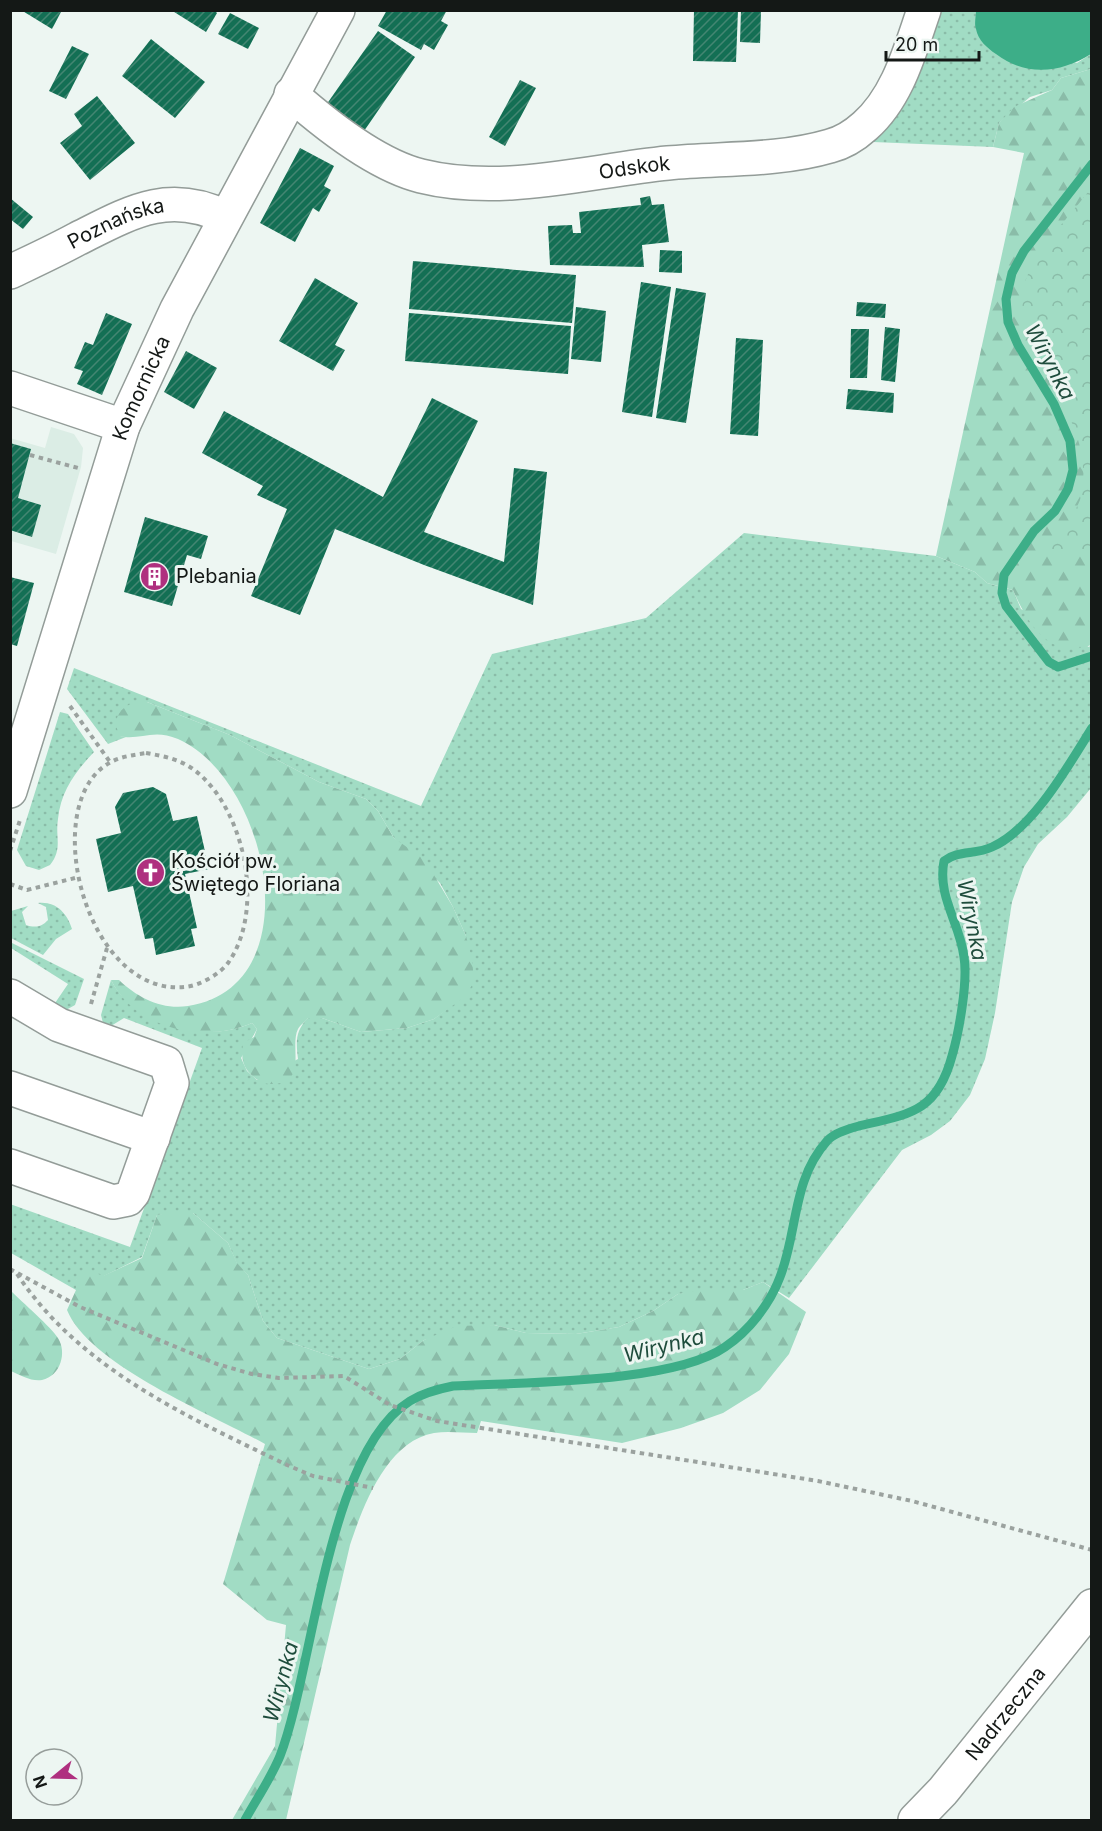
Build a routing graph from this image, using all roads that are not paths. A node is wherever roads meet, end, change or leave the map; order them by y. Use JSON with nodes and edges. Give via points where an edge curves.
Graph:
{"nodes":[{"id":1,"x":338,"y":10,"type":"edge"},
{"id":2,"x":924,"y":10,"type":"edge"},
{"id":3,"x":291,"y":94,"type":"junction"},
{"id":4,"x":225,"y":217,"type":"junction"},
{"id":5,"x":10,"y":272,"type":"edge"},
{"id":6,"x":10,"y":388,"type":"edge"},
{"id":7,"x":123,"y":426,"type":"junction"},
{"id":8,"x":16,"y":805,"type":"edge"},
{"id":9,"x":11,"y":998,"type":"edge"},
{"id":10,"x":10,"y":1088,"type":"edge"},
{"id":11,"x":153,"y":1138,"type":"junction"},
{"id":12,"x":10,"y":1166,"type":"edge"},
{"id":13,"x":1092,"y":1606,"type":"edge"},
{"id":14,"x":915,"y":1821,"type":"edge"}],
"edges":[{"from":1,"to":3,"type":"street","name":"Komornicka"},
{"from":2,"to":3,"type":"street","name":"Odskok","via":[[897,82],[865,126],[833,146],[795,153],[622,168],[515,183],[459,183],[417,175],[393,165]]},
{"from":3,"to":4,"type":"street","name":"Komornicka"},
{"from":4,"to":5,"type":"street","name":"Poznańska","via":[[198,206],[155,205],[120,217]]},
{"from":4,"to":7,"type":"street","name":"Komornicka"},
{"from":6,"to":7,"type":"street"},
{"from":7,"to":8,"type":"street","name":"Komornicka"},
{"from":9,"to":11,"type":"street","via":[[82,1033],[166,1063],[172,1083]]},
{"from":10,"to":11,"type":"street"},
{"from":11,"to":12,"type":"street","via":[[133,1193],[121,1201],[113,1202]]},
{"from":13,"to":14,"type":"street","name":"Nadrzeczna"}]}
